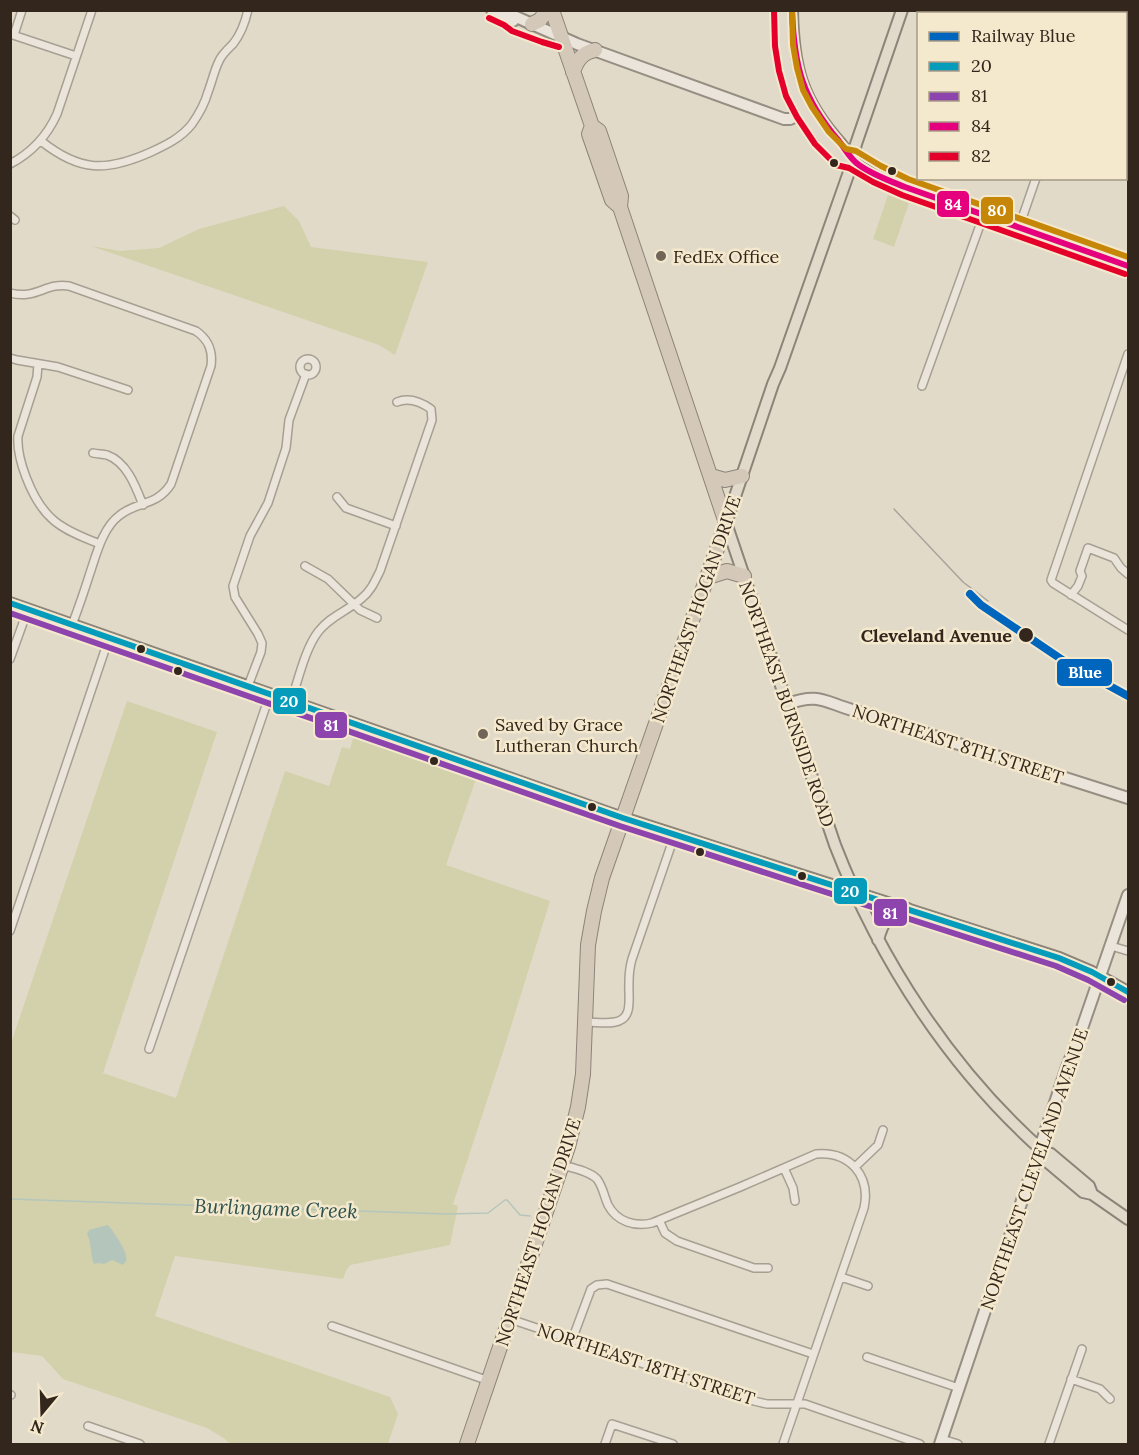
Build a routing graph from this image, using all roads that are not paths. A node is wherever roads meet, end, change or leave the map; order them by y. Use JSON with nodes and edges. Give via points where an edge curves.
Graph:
{"nodes":[{"id":1,"x":22,"y":10,"type":"edge"},
{"id":2,"x":92,"y":10,"type":"edge"},
{"id":3,"x":248,"y":10,"type":"edge"},
{"id":4,"x":492,"y":10,"type":"edge"},
{"id":5,"x":546,"y":10,"type":"edge"},
{"id":6,"x":552,"y":10,"type":"edge"},
{"id":7,"x":783,"y":10,"type":"edge"},
{"id":8,"x":792,"y":10,"type":"edge"},
{"id":9,"x":902,"y":10,"type":"edge"},
{"id":10,"x":509,"y":16,"type":"junction"},
{"id":11,"x":532,"y":24,"type":"junction"},
{"id":12,"x":12,"y":34,"type":"edge"},
{"id":13,"x":561,"y":38,"type":"junction"},
{"id":14,"x":595,"y":50,"type":"junction"},
{"id":15,"x":76,"y":56,"type":"junction"},
{"id":16,"x":573,"y":72,"type":"junction"},
{"id":17,"x":795,"y":79,"type":"junction"},
{"id":18,"x":804,"y":112,"type":"junction"},
{"id":19,"x":592,"y":126,"type":"junction"},
{"id":20,"x":41,"y":141,"type":"junction"},
{"id":21,"x":594,"y":147,"type":"junction"},
{"id":22,"x":852,"y":159,"type":"junction"},
{"id":23,"x":10,"y":164,"type":"edge"},
{"id":24,"x":1035,"y":180,"type":"edge"},
{"id":25,"x":616,"y":181,"type":"junction"},
{"id":26,"x":620,"y":207,"type":"junction"},
{"id":27,"x":984,"y":214,"type":"junction"},
{"id":28,"x":1019,"y":227,"type":"junction"},
{"id":29,"x":1128,"y":266,"type":"edge"},
{"id":30,"x":10,"y":293,"type":"edge"},
{"id":31,"x":1128,"y":354,"type":"edge"},
{"id":32,"x":10,"y":358,"type":"edge"},
{"id":33,"x":38,"y":364,"type":"junction"},
{"id":34,"x":306,"y":374,"type":"dead end"},
{"id":35,"x":922,"y":386,"type":"dead end"},
{"id":36,"x":128,"y":390,"type":"dead end"},
{"id":37,"x":397,"y":402,"type":"dead end"},
{"id":38,"x":93,"y":453,"type":"dead end"},
{"id":39,"x":711,"y":476,"type":"junction"},
{"id":40,"x":742,"y":476,"type":"junction"},
{"id":41,"x":337,"y":497,"type":"dead end"},
{"id":42,"x":143,"y":505,"type":"junction"},
{"id":43,"x":726,"y":523,"type":"junction"},
{"id":44,"x":396,"y":526,"type":"junction"},
{"id":45,"x":100,"y":544,"type":"junction"},
{"id":46,"x":305,"y":566,"type":"dead end"},
{"id":47,"x":1128,"y":574,"type":"edge"},
{"id":48,"x":744,"y":576,"type":"junction"},
{"id":49,"x":708,"y":577,"type":"junction"},
{"id":50,"x":1071,"y":595,"type":"junction"},
{"id":51,"x":10,"y":603,"type":"edge"},
{"id":52,"x":354,"y":605,"type":"junction"},
{"id":53,"x":28,"y":609,"type":"junction"},
{"id":54,"x":377,"y":618,"type":"dead end"},
{"id":55,"x":72,"y":625,"type":"junction"},
{"id":56,"x":1128,"y":630,"type":"edge"},
{"id":57,"x":109,"y":638,"type":"junction"},
{"id":58,"x":10,"y":659,"type":"edge"},
{"id":59,"x":248,"y":686,"type":"junction"},
{"id":60,"x":270,"y":694,"type":"junction"},
{"id":61,"x":291,"y":701,"type":"junction"},
{"id":62,"x":788,"y":704,"type":"junction"},
{"id":63,"x":1128,"y":798,"type":"edge"},
{"id":64,"x":623,"y":818,"type":"junction"},
{"id":65,"x":675,"y":834,"type":"junction"},
{"id":66,"x":854,"y":891,"type":"junction"},
{"id":67,"x":1128,"y":895,"type":"edge"},
{"id":68,"x":909,"y":909,"type":"junction"},
{"id":69,"x":10,"y":932,"type":"edge"},
{"id":70,"x":878,"y":940,"type":"junction"},
{"id":71,"x":1111,"y":946,"type":"junction"},
{"id":72,"x":1128,"y":951,"type":"edge"},
{"id":73,"x":1100,"y":976,"type":"junction"},
{"id":74,"x":1128,"y":992,"type":"edge"},
{"id":75,"x":586,"y":1022,"type":"junction"},
{"id":76,"x":148,"y":1049,"type":"dead end"},
{"id":77,"x":883,"y":1130,"type":"dead end"},
{"id":78,"x":1042,"y":1151,"type":"junction"},
{"id":79,"x":562,"y":1165,"type":"junction"},
{"id":80,"x":855,"y":1167,"type":"junction"},
{"id":81,"x":784,"y":1168,"type":"junction"},
{"id":82,"x":795,"y":1201,"type":"dead end"},
{"id":83,"x":1128,"y":1219,"type":"edge"},
{"id":84,"x":658,"y":1220,"type":"junction"},
{"id":85,"x":768,"y":1268,"type":"dead end"},
{"id":86,"x":841,"y":1277,"type":"junction"},
{"id":87,"x":868,"y":1286,"type":"dead end"},
{"id":88,"x":510,"y":1319,"type":"junction"},
{"id":89,"x":332,"y":1326,"type":"dead end"},
{"id":90,"x":572,"y":1340,"type":"junction"},
{"id":91,"x":1082,"y":1349,"type":"dead end"},
{"id":92,"x":813,"y":1354,"type":"junction"},
{"id":93,"x":867,"y":1357,"type":"dead end"},
{"id":94,"x":1071,"y":1379,"type":"junction"},
{"id":95,"x":489,"y":1381,"type":"junction"},
{"id":96,"x":959,"y":1388,"type":"junction"},
{"id":97,"x":1110,"y":1399,"type":"dead end"},
{"id":98,"x":797,"y":1403,"type":"junction"},
{"id":99,"x":88,"y":1426,"type":"dead end"},
{"id":100,"x":941,"y":1442,"type":"edge"},
{"id":101,"x":140,"y":1444,"type":"edge"},
{"id":102,"x":467,"y":1444,"type":"edge"},
{"id":103,"x":605,"y":1444,"type":"edge"},
{"id":104,"x":673,"y":1444,"type":"edge"},
{"id":105,"x":783,"y":1444,"type":"edge"},
{"id":106,"x":920,"y":1444,"type":"edge"},
{"id":107,"x":958,"y":1444,"type":"edge"},
{"id":108,"x":1049,"y":1444,"type":"edge"}],
"edges":[{"from":1,"to":12,"type":"street"},
{"from":2,"to":15,"type":"street"},
{"from":3,"to":20,"type":"street","via":[[238,36],[217,64],[202,109],[182,135],[168,144],[134,160],[90,166],[56,153]]},
{"from":4,"to":10,"type":"street"},
{"from":5,"to":11,"type":"highway"},
{"from":6,"to":13,"type":"highway","name":"NORTHEAST BURNSIDE ROAD"},
{"from":7,"to":17,"type":"main road","via":[[784,46]]},
{"from":8,"to":17,"type":"main road"},
{"from":9,"to":22,"type":"main road","name":"NORTHEAST HOGAN DRIVE"},
{"from":10,"to":11,"type":"street"},
{"from":10,"to":13,"type":"street","via":[[515,23]]},
{"from":11,"to":13,"type":"street"},
{"from":12,"to":15,"type":"street"},
{"from":13,"to":14,"type":"street"},
{"from":13,"to":16,"type":"highway","name":"NORTHEAST BURNSIDE ROAD"},
{"from":14,"to":16,"type":"highway","via":[[581,56]]},
{"from":14,"to":18,"type":"street","via":[[784,119]]},
{"from":15,"to":20,"type":"street","via":[[57,114]]},
{"from":16,"to":19,"type":"highway","name":"NORTHEAST BURNSIDE ROAD"},
{"from":17,"to":18,"type":"main road"},
{"from":17,"to":22,"type":"main road"},
{"from":18,"to":22,"type":"main road","via":[[829,146],[842,158]]},
{"from":19,"to":21,"type":"highway","name":"NORTHEAST BURNSIDE ROAD","via":[[589,134]]},
{"from":19,"to":25,"type":"highway","name":"NORTHEAST BURNSIDE ROAD","via":[[599,131]]},
{"from":20,"to":23,"type":"street"},
{"from":21,"to":25,"type":"highway","via":[[600,149]]},
{"from":21,"to":26,"type":"highway","name":"NORTHEAST BURNSIDE ROAD","via":[[612,200]]},
{"from":22,"to":27,"type":"main road","via":[[889,180]]},
{"from":22,"to":40,"type":"main road","name":"NORTHEAST HOGAN DRIVE"},
{"from":24,"to":28,"type":"street"},
{"from":25,"to":26,"type":"highway","name":"NORTHEAST BURNSIDE ROAD"},
{"from":26,"to":39,"type":"highway","name":"NORTHEAST BURNSIDE ROAD"},
{"from":27,"to":28,"type":"main road"},
{"from":27,"to":35,"type":"street"},
{"from":28,"to":29,"type":"main road"},
{"from":30,"to":42,"type":"street","via":[[29,295],[55,285],[69,286],[209,338],[211,366],[174,477],[162,495]]},
{"from":31,"to":50,"type":"street","via":[[1050,580]]},
{"from":32,"to":33,"type":"street"},
{"from":33,"to":36,"type":"street"},
{"from":33,"to":45,"type":"street","via":[[18,436],[21,462],[32,492],[46,514],[67,531]]},
{"from":34,"to":59,"type":"street","via":[[266,509],[250,536],[233,586],[235,597],[262,644]]},
{"from":37,"to":44,"type":"street","via":[[423,404],[432,409],[432,420]]},
{"from":38,"to":42,"type":"street","via":[[118,461]]},
{"from":39,"to":40,"type":"highway","via":[[725,480]]},
{"from":39,"to":43,"type":"highway","name":"NORTHEAST BURNSIDE ROAD"},
{"from":40,"to":43,"type":"main road","name":"NORTHEAST HOGAN DRIVE"},
{"from":41,"to":44,"type":"street","via":[[346,508]]},
{"from":42,"to":45,"type":"street","via":[[120,515]]},
{"from":43,"to":48,"type":"main road","name":"NORTHEAST BURNSIDE ROAD"},
{"from":43,"to":49,"type":"highway","name":"NORTHEAST HOGAN DRIVE"},
{"from":44,"to":52,"type":"street","via":[[373,586]]},
{"from":45,"to":55,"type":"street"},
{"from":46,"to":52,"type":"street","via":[[328,579]]},
{"from":47,"to":50,"type":"street","via":[[1114,558],[1088,548],[1080,571],[1082,576]]},
{"from":48,"to":49,"type":"highway","via":[[727,571]]},
{"from":48,"to":62,"type":"main road","name":"NORTHEAST BURNSIDE ROAD"},
{"from":49,"to":64,"type":"highway","name":"NORTHEAST HOGAN DRIVE"},
{"from":50,"to":56,"type":"street"},
{"from":51,"to":53,"type":"main road"},
{"from":52,"to":54,"type":"street"},
{"from":52,"to":61,"type":"street","via":[[332,617],[318,631]]},
{"from":53,"to":55,"type":"main road"},
{"from":53,"to":58,"type":"street"},
{"from":55,"to":57,"type":"main road"},
{"from":57,"to":59,"type":"main road"},
{"from":57,"to":69,"type":"street"},
{"from":59,"to":60,"type":"main road"},
{"from":60,"to":61,"type":"main road"},
{"from":60,"to":76,"type":"street"},
{"from":61,"to":64,"type":"main road"},
{"from":62,"to":63,"type":"street","name":"NORTHEAST 8TH STREET","via":[[821,699]]},
{"from":62,"to":66,"type":"main road","name":"NORTHEAST BURNSIDE ROAD"},
{"from":64,"to":65,"type":"main road"},
{"from":64,"to":75,"type":"highway","name":"NORTHEAST HOGAN DRIVE","via":[[592,922]]},
{"from":65,"to":66,"type":"main road"},
{"from":65,"to":75,"type":"street","via":[[632,959],[627,1013],[615,1022]]},
{"from":66,"to":68,"type":"main road"},
{"from":66,"to":70,"type":"main road","name":"NORTHEAST BURNSIDE ROAD"},
{"from":67,"to":71,"type":"street","name":"NORTHEAST CLEVELAND AVENUE"},
{"from":68,"to":70,"type":"main road","via":[[887,918]]},
{"from":68,"to":73,"type":"main road","via":[[1059,958]]},
{"from":70,"to":78,"type":"main road","name":"NORTHEAST BURNSIDE ROAD","via":[[910,994],[954,1055],[998,1108]]},
{"from":71,"to":72,"type":"street"},
{"from":71,"to":73,"type":"street","name":"NORTHEAST CLEVELAND AVENUE"},
{"from":73,"to":74,"type":"main road"},
{"from":73,"to":78,"type":"street","name":"NORTHEAST CLEVELAND AVENUE","via":[[1066,1067]]},
{"from":75,"to":79,"type":"highway","name":"NORTHEAST HOGAN DRIVE","via":[[581,1091]]},
{"from":77,"to":80,"type":"street","via":[[878,1145]]},
{"from":78,"to":83,"type":"main road","name":"NORTHEAST BURNSIDE ROAD","via":[[1045,1160],[1083,1192]]},
{"from":78,"to":96,"type":"street","name":"NORTHEAST CLEVELAND AVENUE"},
{"from":79,"to":84,"type":"street","via":[[593,1176],[611,1210],[626,1222],[639,1225]]},
{"from":79,"to":88,"type":"highway","name":"NORTHEAST HOGAN DRIVE"},
{"from":80,"to":81,"type":"street","via":[[844,1158],[823,1154]]},
{"from":80,"to":86,"type":"street","via":[[865,1186],[865,1201]]},
{"from":81,"to":82,"type":"street"},
{"from":81,"to":84,"type":"street"},
{"from":84,"to":85,"type":"street","via":[[665,1233],[677,1241],[754,1268]]},
{"from":86,"to":87,"type":"street"},
{"from":86,"to":92,"type":"street"},
{"from":88,"to":90,"type":"street","name":"NORTHEAST 18TH STREET"},
{"from":88,"to":95,"type":"highway","name":"NORTHEAST HOGAN DRIVE"},
{"from":89,"to":95,"type":"street"},
{"from":90,"to":92,"type":"street","via":[[591,1290],[607,1284]]},
{"from":90,"to":98,"type":"street","name":"NORTHEAST 18TH STREET","via":[[754,1401]]},
{"from":91,"to":94,"type":"street"},
{"from":92,"to":98,"type":"street"},
{"from":93,"to":96,"type":"street"},
{"from":94,"to":97,"type":"street","via":[[1100,1389]]},
{"from":94,"to":108,"type":"street"},
{"from":95,"to":102,"type":"highway","name":"NORTHEAST HOGAN DRIVE"},
{"from":96,"to":100,"type":"street","name":"NORTHEAST CLEVELAND AVENUE"},
{"from":98,"to":105,"type":"street"},
{"from":98,"to":106,"type":"street","name":"NORTHEAST 18TH STREET"},
{"from":99,"to":101,"type":"street"},
{"from":100,"to":107,"type":"street"},
{"from":103,"to":104,"type":"street","via":[[612,1424]]}]}
